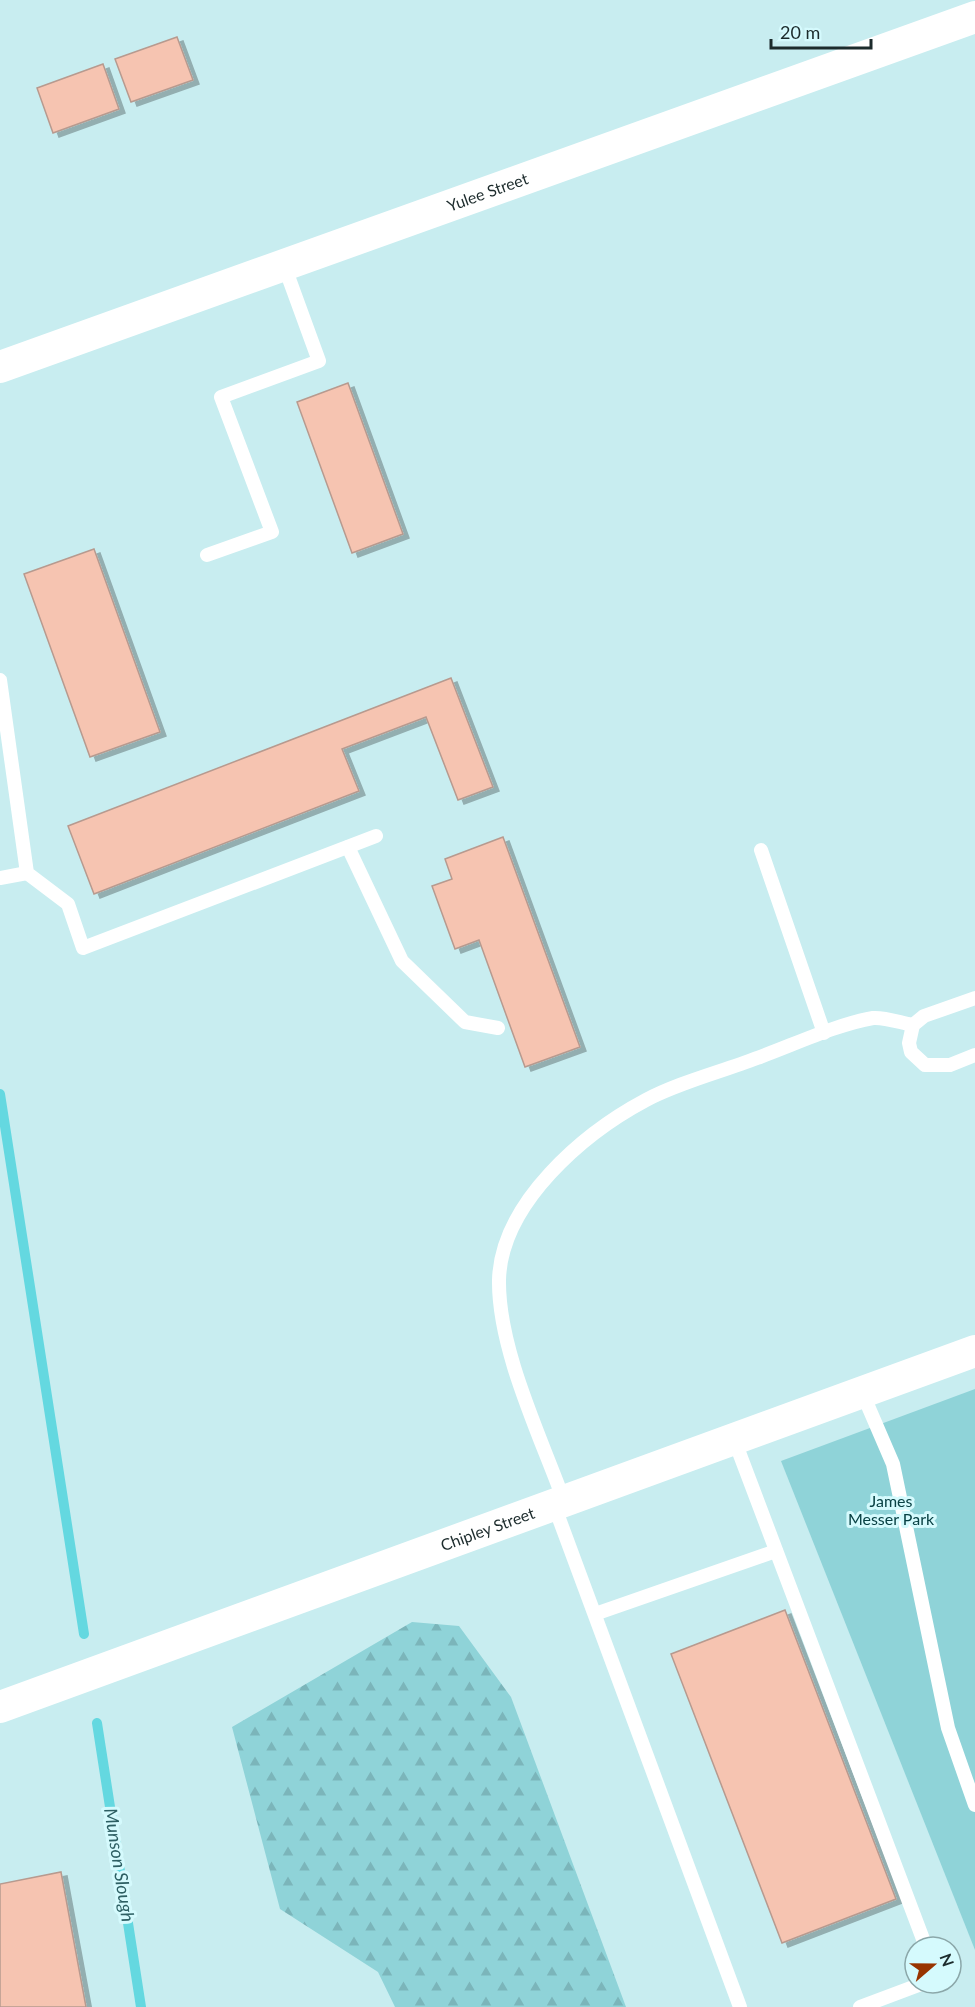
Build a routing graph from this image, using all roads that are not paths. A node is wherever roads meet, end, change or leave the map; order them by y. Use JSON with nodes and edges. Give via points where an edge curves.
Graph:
{"nodes":[{"id":1,"x":975,"y":17,"type":"edge"},
{"id":2,"x":284,"y":265,"type":"junction"},
{"id":3,"x":0,"y":367,"type":"edge"},
{"id":4,"x":207,"y":555,"type":"dead end"},
{"id":5,"x":0,"y":680,"type":"edge"},
{"id":6,"x":376,"y":836,"type":"dead end"},
{"id":7,"x":348,"y":847,"type":"junction"},
{"id":8,"x":760,"y":850,"type":"dead end"},
{"id":9,"x":27,"y":873,"type":"junction"},
{"id":10,"x":0,"y":878,"type":"edge"},
{"id":11,"x":975,"y":998,"type":"edge"},
{"id":12,"x":913,"y":1025,"type":"junction"},
{"id":13,"x":498,"y":1028,"type":"dead end"},
{"id":14,"x":824,"y":1034,"type":"junction"},
{"id":15,"x":975,"y":1055,"type":"edge"},
{"id":16,"x":975,"y":1351,"type":"edge"},
{"id":17,"x":862,"y":1392,"type":"junction"},
{"id":18,"x":734,"y":1439,"type":"junction"},
{"id":19,"x":559,"y":1503,"type":"junction"},
{"id":20,"x":776,"y":1551,"type":"junction"},
{"id":21,"x":595,"y":1614,"type":"junction"},
{"id":22,"x":0,"y":1707,"type":"edge"},
{"id":23,"x":975,"y":1805,"type":"edge"},
{"id":24,"x":922,"y":1935,"type":"edge"},
{"id":25,"x":903,"y":1991,"type":"edge"},
{"id":26,"x":740,"y":2007,"type":"edge"},
{"id":27,"x":860,"y":2007,"type":"edge"}],
"edges":[{"from":1,"to":2,"type":"street","name":"Yulee Street"},
{"from":2,"to":3,"type":"street","name":"Yulee Street"},
{"from":2,"to":4,"type":"lane","via":[[319,361],[221,397],[272,532]]},
{"from":5,"to":9,"type":"lane"},
{"from":6,"to":7,"type":"lane"},
{"from":7,"to":9,"type":"lane","via":[[83,948],[68,904]]},
{"from":7,"to":13,"type":"lane","via":[[402,961],[465,1022]]},
{"from":8,"to":14,"type":"lane"},
{"from":9,"to":10,"type":"lane"},
{"from":11,"to":12,"type":"lane","via":[[924,1016]]},
{"from":12,"to":14,"type":"lane","via":[[874,1018]]},
{"from":12,"to":15,"type":"lane","via":[[911,1052],[925,1065],[950,1065]]},
{"from":14,"to":19,"type":"lane","via":[[648,1099],[604,1125],[563,1160],[530,1197],[508,1240],[499,1278],[503,1330]]},
{"from":16,"to":17,"type":"street","name":"Chipley Street"},
{"from":17,"to":18,"type":"street","name":"Chipley Street"},
{"from":17,"to":23,"type":"lane","via":[[893,1464],[948,1728]]},
{"from":18,"to":19,"type":"street","name":"Chipley Street"},
{"from":18,"to":20,"type":"lane"},
{"from":19,"to":21,"type":"lane"},
{"from":19,"to":22,"type":"street","name":"Chipley Street"},
{"from":20,"to":21,"type":"lane"},
{"from":20,"to":24,"type":"lane"},
{"from":21,"to":26,"type":"lane"},
{"from":25,"to":27,"type":"lane"}]}
